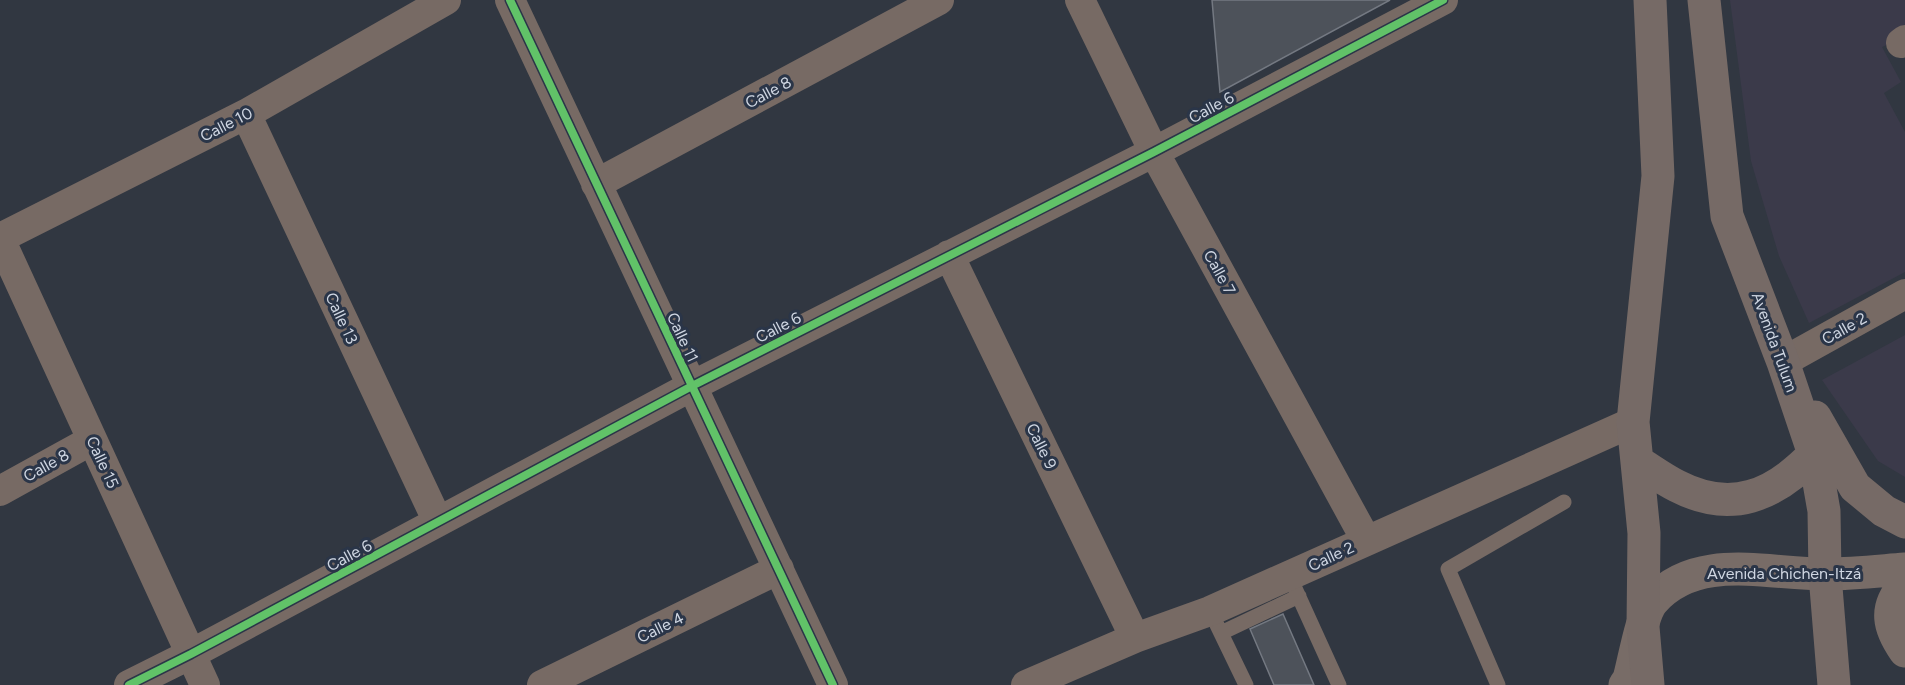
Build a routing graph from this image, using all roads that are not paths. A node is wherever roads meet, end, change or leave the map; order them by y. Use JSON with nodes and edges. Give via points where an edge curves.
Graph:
{"nodes":[{"id":1,"x":446,"y":0,"type":"edge"},
{"id":2,"x":510,"y":0,"type":"edge"},
{"id":3,"x":939,"y":0,"type":"edge"},
{"id":4,"x":1080,"y":0,"type":"edge"},
{"id":5,"x":1443,"y":0,"type":"edge"},
{"id":6,"x":1650,"y":0,"type":"edge"},
{"id":7,"x":1704,"y":0,"type":"edge"},
{"id":8,"x":246,"y":114,"type":"junction"},
{"id":9,"x":1154,"y":152,"type":"junction"},
{"id":10,"x":596,"y":184,"type":"junction"},
{"id":11,"x":0,"y":239,"type":"edge"},
{"id":12,"x":949,"y":255,"type":"junction"},
{"id":13,"x":1905,"y":294,"type":"edge"},
{"id":14,"x":1783,"y":362,"type":"junction"},
{"id":15,"x":692,"y":386,"type":"junction"},
{"id":16,"x":1633,"y":422,"type":"junction"},
{"id":17,"x":92,"y":440,"type":"junction"},
{"id":18,"x":1814,"y":454,"type":"junction"},
{"id":19,"x":1638,"y":462,"type":"junction"},
{"id":20,"x":0,"y":491,"type":"edge"},
{"id":21,"x":1564,"y":502,"type":"dead end"},
{"id":22,"x":438,"y":522,"type":"junction"},
{"id":23,"x":1905,"y":522,"type":"edge"},
{"id":24,"x":1366,"y":540,"type":"junction"},
{"id":25,"x":779,"y":569,"type":"junction"},
{"id":26,"x":1905,"y":569,"type":"edge"},
{"id":27,"x":1825,"y":574,"type":"junction"},
{"id":28,"x":1905,"y":585,"type":"edge"},
{"id":29,"x":1294,"y":586,"type":"junction"},
{"id":30,"x":1216,"y":622,"type":"junction"},
{"id":31,"x":1643,"y":627,"type":"junction"},
{"id":32,"x":1135,"y":638,"type":"junction"},
{"id":33,"x":1905,"y":651,"type":"edge"},
{"id":34,"x":191,"y":654,"type":"junction"},
{"id":35,"x":129,"y":685,"type":"edge"},
{"id":36,"x":205,"y":685,"type":"edge"},
{"id":37,"x":542,"y":685,"type":"edge"},
{"id":38,"x":833,"y":685,"type":"edge"},
{"id":39,"x":1026,"y":685,"type":"edge"},
{"id":40,"x":1246,"y":685,"type":"edge"},
{"id":41,"x":1339,"y":685,"type":"edge"},
{"id":42,"x":1498,"y":685,"type":"edge"},
{"id":43,"x":1625,"y":685,"type":"edge"},
{"id":44,"x":1648,"y":685,"type":"edge"},
{"id":45,"x":1834,"y":685,"type":"edge"}],
"edges":[{"from":1,"to":8,"type":"street","name":"Calle 10"},
{"from":2,"to":10,"type":"street","name":"Calle 11"},
{"from":3,"to":10,"type":"street","name":"Calle 8"},
{"from":4,"to":9,"type":"street","name":"Calle 7"},
{"from":5,"to":9,"type":"street","name":"Calle 6"},
{"from":6,"to":16,"type":"main road","via":[[1658,176]]},
{"from":7,"to":14,"type":"main road","name":"Avenida Tulum","via":[[1727,216]]},
{"from":8,"to":11,"type":"street","name":"Calle 10"},
{"from":8,"to":22,"type":"street","name":"Calle 13"},
{"from":9,"to":12,"type":"street","name":"Calle 6"},
{"from":9,"to":24,"type":"street","name":"Calle 7"},
{"from":10,"to":15,"type":"street","name":"Calle 11"},
{"from":11,"to":17,"type":"street","name":"Calle 15"},
{"from":12,"to":15,"type":"street","name":"Calle 6"},
{"from":12,"to":32,"type":"street","name":"Calle 9"},
{"from":13,"to":14,"type":"street","name":"Calle 2"},
{"from":14,"to":18,"type":"main road","name":"Avenida Tulum"},
{"from":14,"to":23,"type":"main road","via":[[1855,487],[1884,511]]},
{"from":15,"to":22,"type":"street","name":"Calle 6"},
{"from":15,"to":25,"type":"street","name":"Calle 11"},
{"from":16,"to":19,"type":"main road"},
{"from":16,"to":24,"type":"street","name":"Calle 2"},
{"from":17,"to":20,"type":"street","name":"Calle 8"},
{"from":17,"to":34,"type":"street","name":"Calle 15"},
{"from":18,"to":19,"type":"main road","via":[[1796,473],[1770,489],[1726,501],[1677,486]]},
{"from":18,"to":27,"type":"main road","name":"Avenida Tulum","via":[[1824,511]]},
{"from":19,"to":31,"type":"main road","via":[[1644,533]]},
{"from":21,"to":42,"type":"lane","via":[[1448,569]]},
{"from":22,"to":34,"type":"street","name":"Calle 6"},
{"from":24,"to":29,"type":"street","name":"Calle 2"},
{"from":25,"to":37,"type":"street","name":"Calle 4"},
{"from":25,"to":38,"type":"street","name":"Calle 11"},
{"from":26,"to":27,"type":"main road","name":"Avenida Chichen-Itzá"},
{"from":27,"to":31,"type":"main road","name":"Avenida Chichen-Itzá","via":[[1761,570],[1692,574],[1673,583],[1651,602]]},
{"from":27,"to":45,"type":"main road","name":"Avenida Tulum"},
{"from":28,"to":33,"type":"main road","via":[[1891,611],[1890,624]]},
{"from":29,"to":30,"type":"street","name":"Calle 2"},
{"from":29,"to":41,"type":"lane"},
{"from":30,"to":32,"type":"street","name":"Calle 2"},
{"from":30,"to":40,"type":"lane"},
{"from":31,"to":43,"type":"main road","name":"Avenida Chichen-Itzá"},
{"from":31,"to":44,"type":"main road"},
{"from":32,"to":39,"type":"street","name":"Calle 2"},
{"from":34,"to":35,"type":"street","name":"Calle 6"},
{"from":34,"to":36,"type":"street","name":"Calle 15"}]}
